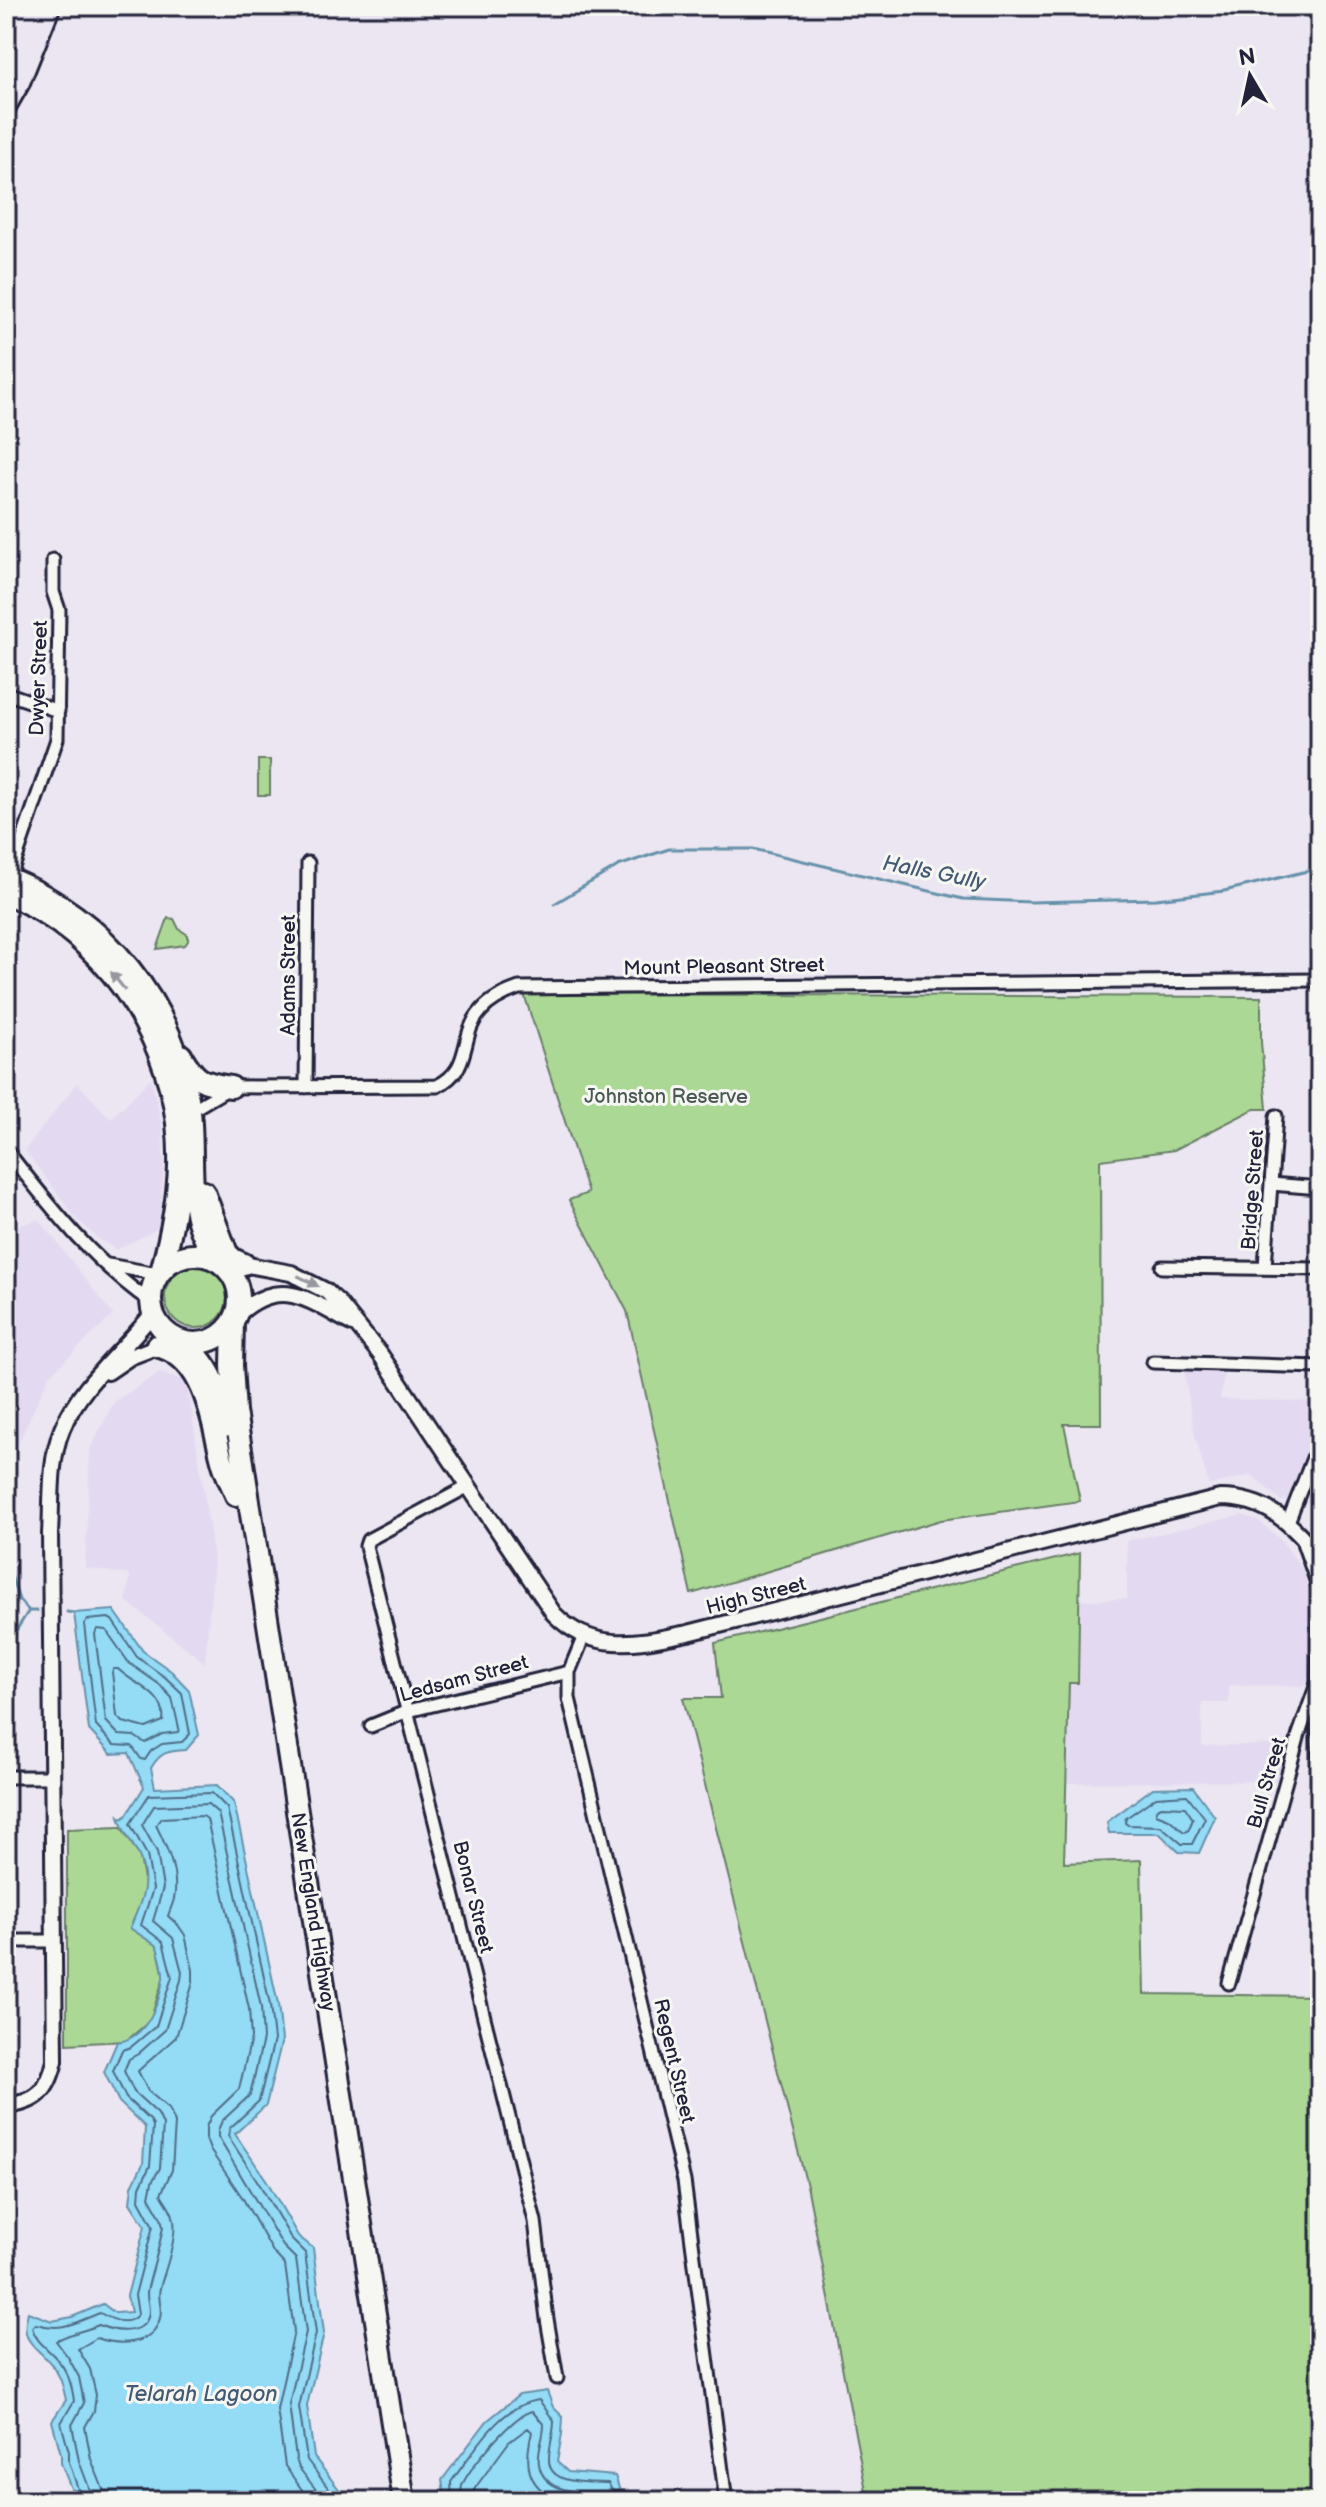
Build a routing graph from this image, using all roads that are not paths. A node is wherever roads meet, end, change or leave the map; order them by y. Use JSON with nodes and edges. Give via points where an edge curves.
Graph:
{"nodes":[{"id":1,"x":53,"y":560,"type":"dead end"},
{"id":2,"x":6,"y":693,"type":"edge"},
{"id":3,"x":58,"y":711,"type":"junction"},
{"id":4,"x":308,"y":863,"type":"dead end"},
{"id":5,"x":7,"y":883,"type":"edge"},
{"id":6,"x":1320,"y":980,"type":"edge"},
{"id":7,"x":167,"y":1031,"type":"junction"},
{"id":8,"x":231,"y":1087,"type":"junction"},
{"id":9,"x":306,"y":1087,"type":"junction"},
{"id":10,"x":190,"y":1111,"type":"junction"},
{"id":11,"x":1276,"y":1116,"type":"dead end"},
{"id":12,"x":191,"y":1137,"type":"junction"},
{"id":13,"x":6,"y":1150,"type":"edge"},
{"id":14,"x":1271,"y":1184,"type":"junction"},
{"id":15,"x":1320,"y":1188,"type":"edge"},
{"id":16,"x":218,"y":1262,"type":"junction"},
{"id":17,"x":244,"y":1264,"type":"junction"},
{"id":18,"x":107,"y":1265,"type":"junction"},
{"id":19,"x":1265,"y":1266,"type":"junction"},
{"id":20,"x":1162,"y":1267,"type":"dead end"},
{"id":21,"x":1320,"y":1269,"type":"edge"},
{"id":22,"x":160,"y":1271,"type":"junction"},
{"id":23,"x":152,"y":1308,"type":"junction"},
{"id":24,"x":235,"y":1318,"type":"junction"},
{"id":25,"x":356,"y":1327,"type":"junction"},
{"id":26,"x":183,"y":1341,"type":"junction"},
{"id":27,"x":156,"y":1346,"type":"junction"},
{"id":28,"x":1153,"y":1362,"type":"dead end"},
{"id":29,"x":1320,"y":1367,"type":"edge"},
{"id":30,"x":87,"y":1388,"type":"junction"},
{"id":31,"x":1320,"y":1440,"type":"edge"},
{"id":32,"x":469,"y":1486,"type":"junction"},
{"id":33,"x":236,"y":1495,"type":"junction"},
{"id":34,"x":1288,"y":1522,"type":"junction"},
{"id":35,"x":1302,"y":1536,"type":"junction"},
{"id":36,"x":1320,"y":1557,"type":"edge"},
{"id":37,"x":1319,"y":1582,"type":"edge"},
{"id":38,"x":584,"y":1636,"type":"junction"},
{"id":39,"x":569,"y":1672,"type":"junction"},
{"id":40,"x":1309,"y":1706,"type":"junction"},
{"id":41,"x":408,"y":1711,"type":"junction"},
{"id":42,"x":371,"y":1726,"type":"dead end"},
{"id":43,"x":6,"y":1777,"type":"edge"},
{"id":44,"x":53,"y":1777,"type":"junction"},
{"id":45,"x":1320,"y":1787,"type":"edge"},
{"id":46,"x":6,"y":1941,"type":"edge"},
{"id":47,"x":54,"y":1941,"type":"junction"},
{"id":48,"x":1229,"y":1983,"type":"dead end"},
{"id":49,"x":6,"y":2106,"type":"edge"},
{"id":50,"x":557,"y":2378,"type":"dead end"},
{"id":51,"x":391,"y":2501,"type":"edge"},
{"id":52,"x":404,"y":2501,"type":"edge"},
{"id":53,"x":726,"y":2501,"type":"edge"}],
"edges":[{"from":1,"to":3,"type":"street","name":"Dwyer Street","via":[[59,610]]},
{"from":2,"to":3,"type":"street"},
{"from":3,"to":5,"type":"street","name":"Dwyer Street","via":[[57,739]]},
{"from":4,"to":9,"type":"street","name":"Adams Street"},
{"from":5,"to":7,"type":"highway","via":[[57,902],[108,943],[142,984]]},
{"from":22,"to":5,"type":"highway","one_way":true,"via":[[177,1197],[179,1143],[167,1078],[151,1034],[130,997],[95,954]]},
{"from":6,"to":9,"type":"street","name":"Mount Pleasant Street","via":[[519,988],[478,1013],[454,1076],[437,1086]]},
{"from":7,"to":8,"type":"highway","via":[[193,1075]]},
{"from":7,"to":10,"type":"highway"},
{"from":8,"to":9,"type":"street","name":"Mount Pleasant Street"},
{"from":8,"to":10,"type":"street"},
{"from":10,"to":12,"type":"highway"},
{"from":11,"to":14,"type":"street","name":"Bridge Street"},
{"from":12,"to":16,"type":"highway","via":[[198,1221]]},
{"from":12,"to":17,"type":"highway","via":[[222,1242],[233,1259]]},
{"from":13,"to":18,"type":"street","via":[[60,1219]]},
{"from":14,"to":15,"type":"street"},
{"from":14,"to":19,"type":"street","name":"Bridge Street"},
{"from":16,"to":17,"type":"main road","name":"High Street"},
{"from":16,"to":22,"type":"highway","via":[[187,1256]]},
{"from":16,"to":24,"type":"highway","via":[[235,1279]]},
{"from":17,"to":25,"type":"main road","name":"High Street","one_way":true,"via":[[310,1281],[338,1302]]},
{"from":18,"to":22,"type":"street"},
{"from":18,"to":23,"type":"street"},
{"from":19,"to":20,"type":"street"},
{"from":19,"to":21,"type":"street"},
{"from":22,"to":23,"type":"highway","via":[[152,1288]]},
{"from":23,"to":26,"type":"highway","via":[[163,1330]]},
{"from":23,"to":30,"type":"main road"},
{"from":24,"to":25,"type":"main road","name":"High Street","via":[[251,1302],[280,1293],[310,1301]]},
{"from":24,"to":26,"type":"highway","via":[[226,1331],[208,1341]]},
{"from":24,"to":52,"type":"highway","name":"New England Highway","via":[[235,1411]]},
{"from":25,"to":32,"type":"main road","name":"High Street"},
{"from":26,"to":27,"type":"main road"},
{"from":26,"to":33,"type":"highway","name":"New England Highway","via":[[201,1358],[219,1393]]},
{"from":27,"to":30,"type":"main road","via":[[130,1357]]},
{"from":27,"to":33,"type":"highway","via":[[183,1358],[199,1384]]},
{"from":28,"to":29,"type":"street"},
{"from":30,"to":44,"type":"main road","via":[[61,1431],[52,1486]]},
{"from":31,"to":34,"type":"street"},
{"from":32,"to":38,"type":"main road","name":"High Street","via":[[554,1614]]},
{"from":32,"to":41,"type":"street","name":"Bonar Street","via":[[368,1540],[366,1546]]},
{"from":33,"to":51,"type":"highway","name":"New England Highway"},
{"from":34,"to":35,"type":"main road","name":"High Street"},
{"from":34,"to":38,"type":"main road","name":"High Street","via":[[1257,1504],[1220,1498],[688,1633],[616,1643]]},
{"from":35,"to":36,"type":"main road","name":"High Street"},
{"from":35,"to":37,"type":"main road","name":"High Street"},
{"from":37,"to":40,"type":"street","name":"Bull Street","via":[[1318,1681]]},
{"from":38,"to":39,"type":"street","name":"Regent Street"},
{"from":39,"to":41,"type":"street","name":"Ledsam Street"},
{"from":39,"to":53,"type":"street","name":"Regent Street","via":[[569,1698],[687,2192]]},
{"from":40,"to":45,"type":"street","via":[[1317,1714]]},
{"from":40,"to":48,"type":"street","name":"Bull Street"},
{"from":41,"to":42,"type":"street","name":"Ledsam Street"},
{"from":41,"to":50,"type":"street","name":"Bonar Street","via":[[535,2221]]},
{"from":43,"to":44,"type":"street"},
{"from":44,"to":47,"type":"main road"},
{"from":46,"to":47,"type":"street"},
{"from":47,"to":49,"type":"main road","via":[[55,2061],[48,2085],[35,2098]]}]}
